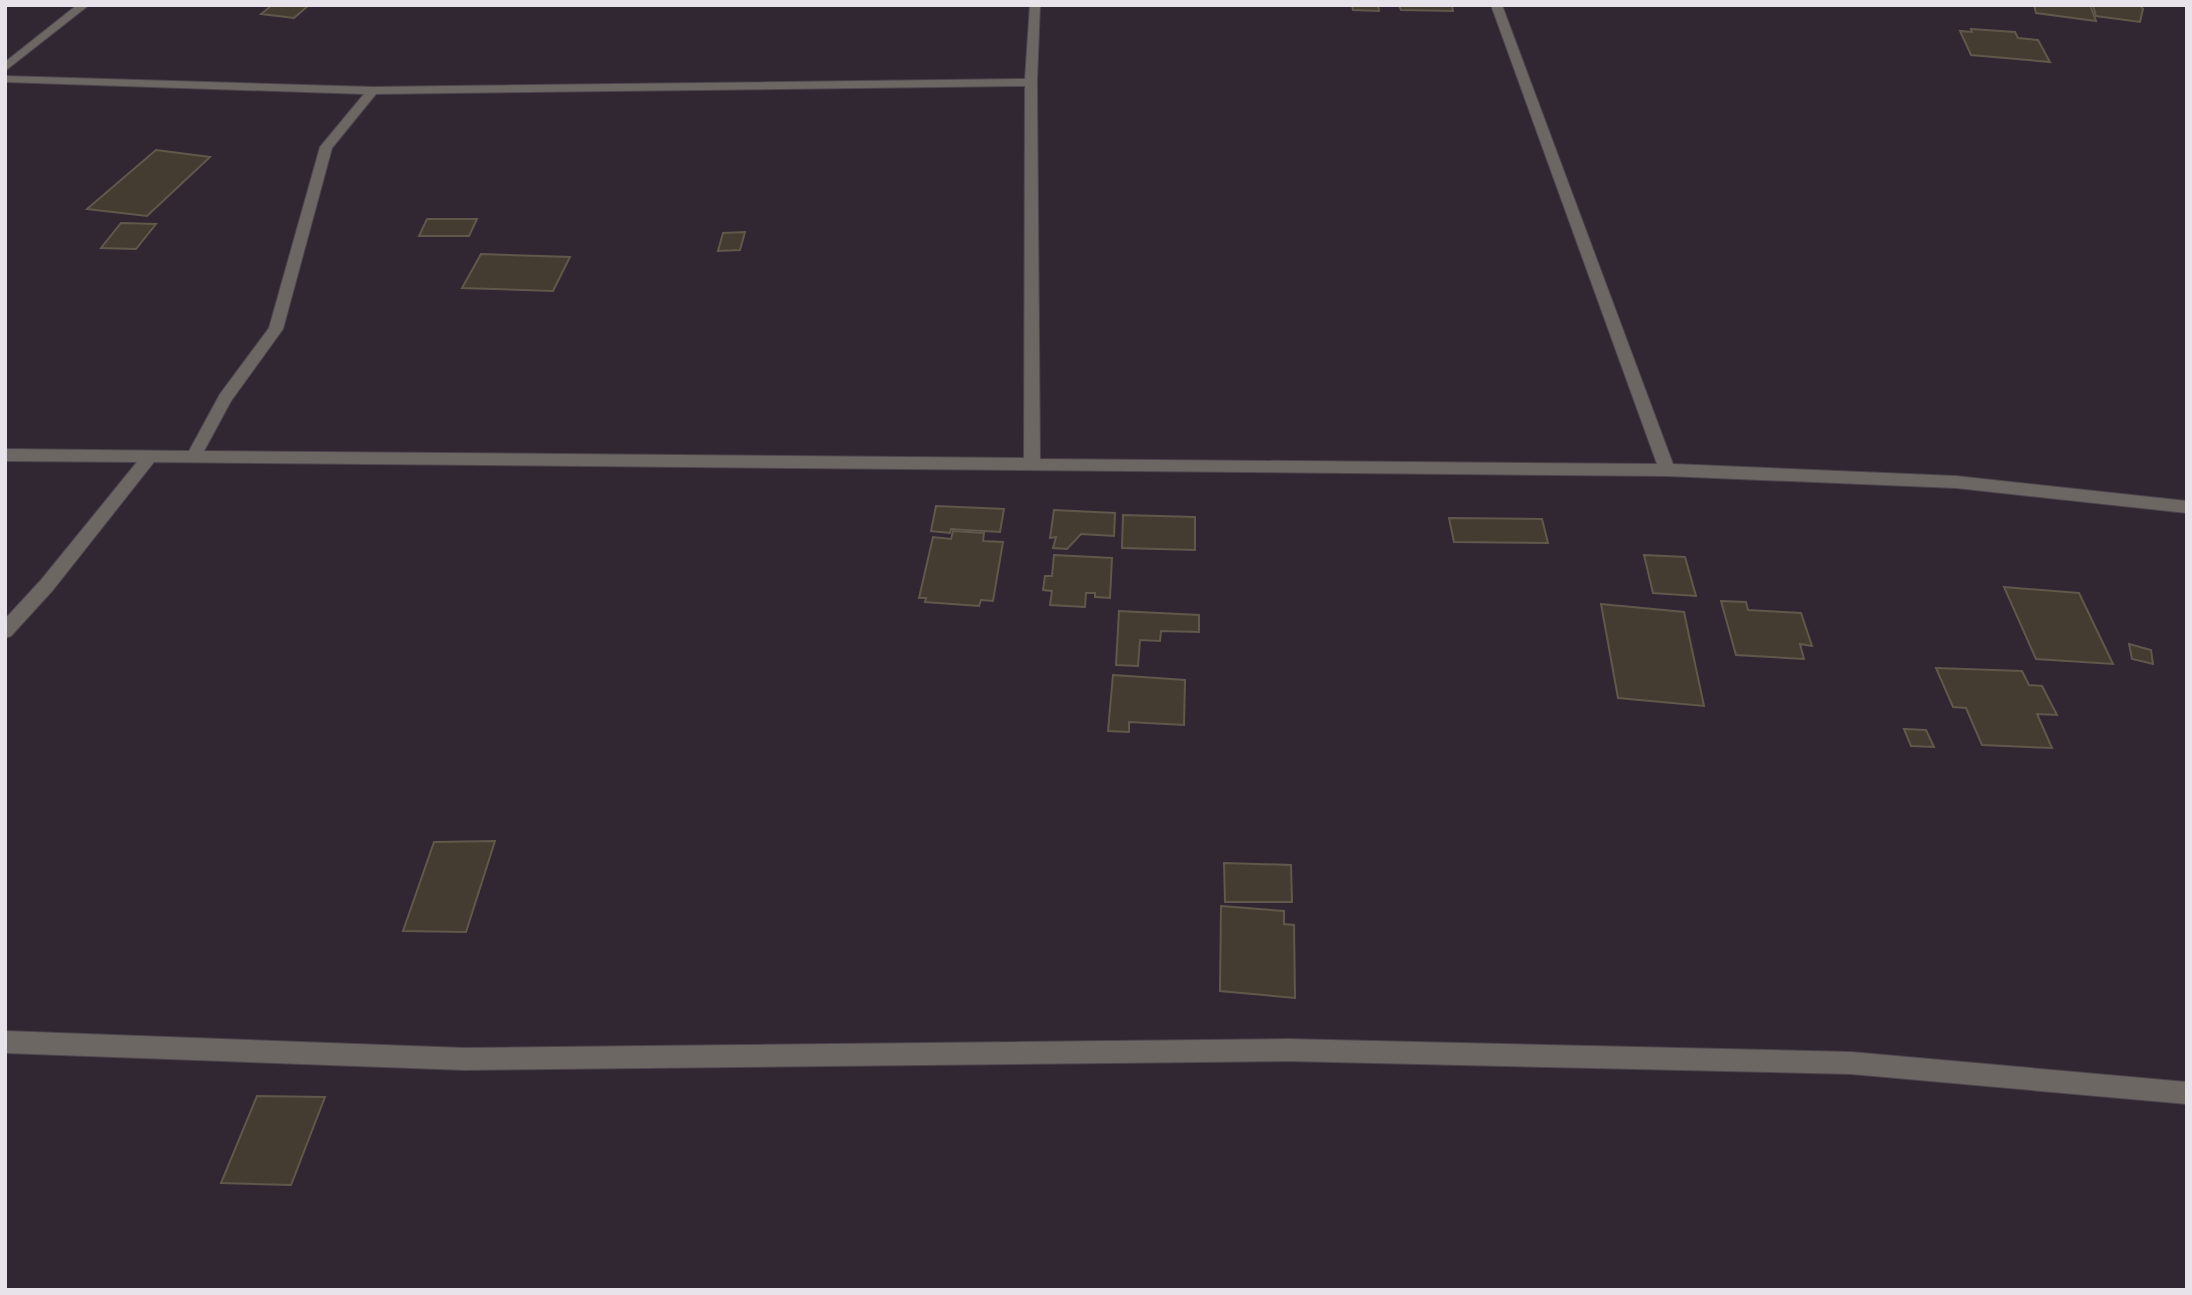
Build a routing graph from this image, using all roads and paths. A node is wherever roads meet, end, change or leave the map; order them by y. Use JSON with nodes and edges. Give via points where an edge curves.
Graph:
{"nodes":[{"id":1,"x":84,"y":5,"type":"edge"},
{"id":2,"x":1035,"y":5,"type":"edge"},
{"id":3,"x":1496,"y":5,"type":"edge"},
{"id":4,"x":5,"y":68,"type":"edge"},
{"id":5,"x":5,"y":79,"type":"edge"},
{"id":6,"x":1031,"y":82,"type":"junction"},
{"id":7,"x":373,"y":91,"type":"junction"},
{"id":8,"x":5,"y":455,"type":"edge"},
{"id":9,"x":150,"y":456,"type":"junction"},
{"id":10,"x":194,"y":456,"type":"junction"},
{"id":11,"x":1032,"y":466,"type":"junction"},
{"id":12,"x":1667,"y":470,"type":"junction"},
{"id":13,"x":2187,"y":506,"type":"edge"},
{"id":14,"x":5,"y":631,"type":"edge"},
{"id":15,"x":5,"y":1042,"type":"edge"},
{"id":16,"x":2187,"y":1093,"type":"edge"}],
"edges":[{"from":1,"to":4,"type":"street"},
{"from":2,"to":6,"type":"street"},
{"from":3,"to":12,"type":"street"},
{"from":5,"to":7,"type":"street"},
{"from":6,"to":7,"type":"street"},
{"from":6,"to":11,"type":"street"},
{"from":7,"to":10,"type":"street","via":[[326,147],[276,329],[225,398]]},
{"from":8,"to":9,"type":"street"},
{"from":9,"to":10,"type":"street"},
{"from":9,"to":14,"type":"street"},
{"from":10,"to":11,"type":"street"},
{"from":11,"to":12,"type":"street"},
{"from":12,"to":13,"type":"street","via":[[1956,482]]},
{"from":15,"to":16,"type":"street","via":[[465,1059],[1287,1050],[1851,1063]]}]}
